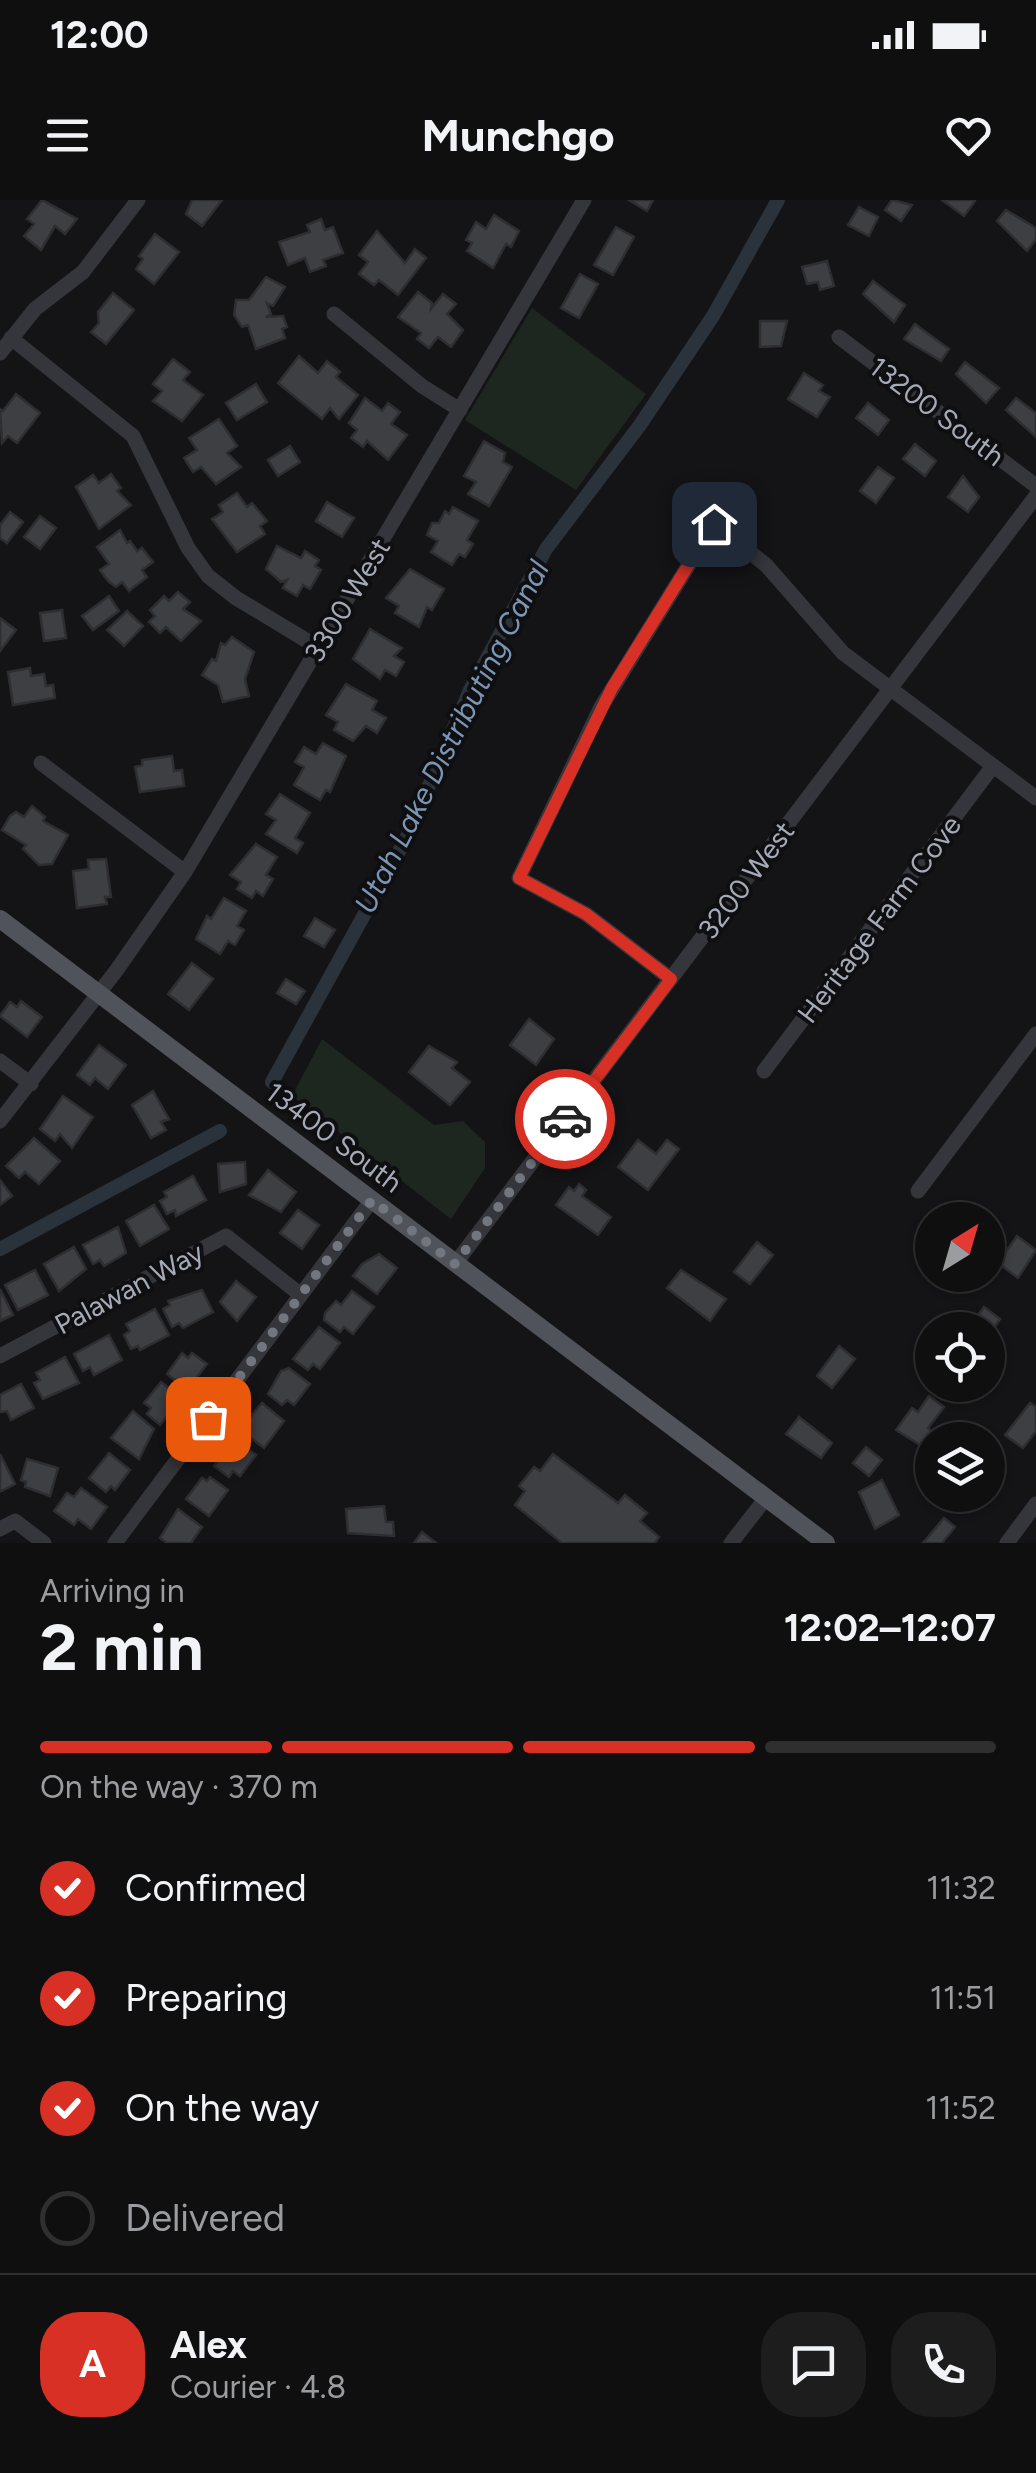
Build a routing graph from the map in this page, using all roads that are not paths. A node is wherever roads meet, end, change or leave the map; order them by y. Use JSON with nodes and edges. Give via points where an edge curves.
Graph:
{"nodes":[{"id":1,"x":138,"y":200,"type":"edge"},
{"id":2,"x":584,"y":200,"type":"edge"},
{"id":3,"x":334,"y":314,"type":"dead end"},
{"id":4,"x":838,"y":337,"type":"dead end"},
{"id":5,"x":11,"y":338,"type":"junction"},
{"id":6,"x":0,"y":353,"type":"edge"},
{"id":7,"x":460,"y":410,"type":"junction"},
{"id":8,"x":1036,"y":486,"type":"edge"},
{"id":9,"x":1036,"y":496,"type":"edge"},
{"id":10,"x":318,"y":648,"type":"junction"},
{"id":11,"x":891,"y":689,"type":"junction"},
{"id":12,"x":41,"y":763,"type":"dead end"},
{"id":13,"x":994,"y":766,"type":"junction"},
{"id":14,"x":1036,"y":798,"type":"edge"},
{"id":15,"x":185,"y":872,"type":"junction"},
{"id":16,"x":0,"y":919,"type":"edge"},
{"id":17,"x":671,"y":979,"type":"junction"},
{"id":18,"x":98,"y":992,"type":"junction"},
{"id":19,"x":1036,"y":1034,"type":"edge"},
{"id":20,"x":0,"y":1060,"type":"edge"},
{"id":21,"x":764,"y":1071,"type":"dead end"},
{"id":22,"x":31,"y":1084,"type":"junction"},
{"id":23,"x":0,"y":1121,"type":"edge"},
{"id":24,"x":918,"y":1191,"type":"dead end"},
{"id":25,"x":372,"y":1200,"type":"junction"},
{"id":26,"x":455,"y":1264,"type":"junction"},
{"id":27,"x":301,"y":1294,"type":"junction"},
{"id":28,"x":0,"y":1356,"type":"edge"},
{"id":29,"x":766,"y":1498,"type":"junction"},
{"id":30,"x":1036,"y":1504,"type":"edge"},
{"id":31,"x":0,"y":1529,"type":"edge"},
{"id":32,"x":44,"y":1543,"type":"edge"},
{"id":33,"x":114,"y":1543,"type":"edge"},
{"id":34,"x":731,"y":1543,"type":"edge"},
{"id":35,"x":826,"y":1543,"type":"edge"},
{"id":36,"x":1007,"y":1543,"type":"edge"}],
"edges":[{"from":1,"to":5,"type":"street","via":[[83,272],[35,308]]},
{"from":2,"to":7,"type":"street","name":"3300 West"},
{"from":3,"to":7,"type":"street"},
{"from":4,"to":8,"type":"street","name":"13200 South"},
{"from":5,"to":6,"type":"street"},
{"from":5,"to":10,"type":"street","via":[[133,436],[208,576]]},
{"from":7,"to":10,"type":"street","name":"3300 West"},
{"from":9,"to":11,"type":"street","name":"3200 West"},
{"from":10,"to":15,"type":"street","name":"3300 West"},
{"from":11,"to":13,"type":"street"},
{"from":11,"to":17,"type":"street","name":"3200 West"},
{"from":11,"to":17,"type":"street","via":[[825,637],[766,565],[714,524],[615,682],[519,878],[586,914]]},
{"from":12,"to":15,"type":"street"},
{"from":13,"to":14,"type":"street"},
{"from":13,"to":21,"type":"street","name":"Heritage Farm Cove"},
{"from":15,"to":18,"type":"street","name":"3300 West"},
{"from":16,"to":18,"type":"main road","name":"13400 South"},
{"from":17,"to":26,"type":"street","name":"3200 West"},
{"from":18,"to":22,"type":"street","name":"3300 West"},
{"from":18,"to":25,"type":"main road","name":"13400 South"},
{"from":19,"to":24,"type":"street"},
{"from":20,"to":22,"type":"street"},
{"from":22,"to":23,"type":"street","name":"3300 West"},
{"from":25,"to":26,"type":"main road","name":"13400 South"},
{"from":25,"to":27,"type":"street"},
{"from":26,"to":29,"type":"main road","name":"13400 South"},
{"from":27,"to":28,"type":"street","name":"Palawan Way","via":[[226,1236]]},
{"from":27,"to":33,"type":"street"},
{"from":29,"to":34,"type":"street"},
{"from":29,"to":35,"type":"main road","name":"13400 South"},
{"from":30,"to":36,"type":"street"},
{"from":31,"to":32,"type":"street","via":[[15,1521]]}]}
